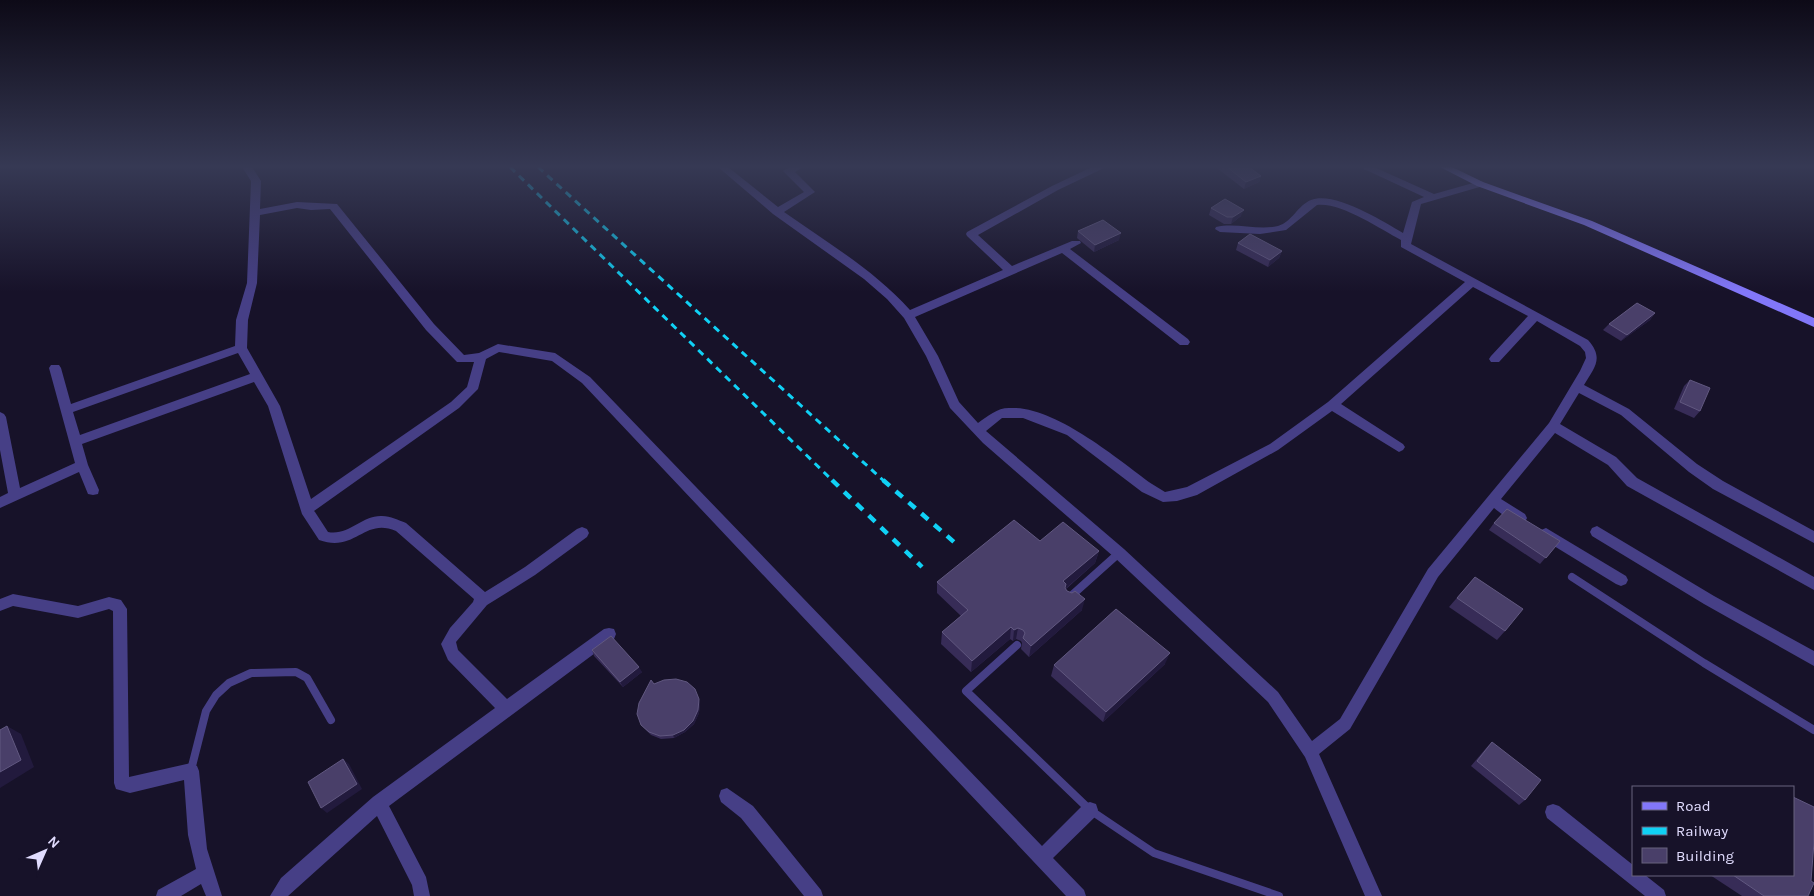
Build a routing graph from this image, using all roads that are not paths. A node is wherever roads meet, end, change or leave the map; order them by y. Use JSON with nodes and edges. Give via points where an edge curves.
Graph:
{"nodes":[{"id":1,"x":255,"y":209,"type":"edge"},
{"id":2,"x":279,"y":209,"type":"edge"},
{"id":3,"x":334,"y":209,"type":"edge"},
{"id":4,"x":773,"y":209,"type":"edge"},
{"id":5,"x":782,"y":209,"type":"edge"},
{"id":6,"x":1017,"y":209,"type":"edge"},
{"id":7,"x":1304,"y":209,"type":"edge"},
{"id":8,"x":1347,"y":209,"type":"edge"},
{"id":9,"x":1415,"y":209,"type":"edge"},
{"id":10,"x":1547,"y":209,"type":"edge"},
{"id":11,"x":777,"y":212,"type":"junction"},
{"id":12,"x":255,"y":214,"type":"junction"},
{"id":13,"x":1220,"y":229,"type":"dead end"},
{"id":14,"x":1407,"y":239,"type":"junction"},
{"id":15,"x":1076,"y":243,"type":"dead end"},
{"id":16,"x":1063,"y":249,"type":"junction"},
{"id":17,"x":1011,"y":271,"type":"junction"},
{"id":18,"x":1473,"y":281,"type":"junction"},
{"id":19,"x":908,"y":315,"type":"junction"},
{"id":20,"x":1536,"y":315,"type":"junction"},
{"id":21,"x":1814,"y":323,"type":"edge"},
{"id":22,"x":1184,"y":342,"type":"dead end"},
{"id":23,"x":241,"y":348,"type":"junction"},
{"id":24,"x":481,"y":357,"type":"junction"},
{"id":25,"x":1495,"y":359,"type":"dead end"},
{"id":26,"x":55,"y":368,"type":"dead end"},
{"id":27,"x":257,"y":376,"type":"junction"},
{"id":28,"x":1576,"y":388,"type":"junction"},
{"id":29,"x":1332,"y":405,"type":"junction"},
{"id":30,"x":67,"y":410,"type":"junction"},
{"id":31,"x":0,"y":417,"type":"edge"},
{"id":32,"x":1553,"y":426,"type":"junction"},
{"id":33,"x":978,"y":430,"type":"junction"},
{"id":34,"x":75,"y":442,"type":"junction"},
{"id":35,"x":1399,"y":447,"type":"dead end"},
{"id":36,"x":82,"y":465,"type":"junction"},
{"id":37,"x":93,"y":490,"type":"dead end"},
{"id":38,"x":15,"y":496,"type":"junction"},
{"id":39,"x":1491,"y":500,"type":"junction"},
{"id":40,"x":0,"y":503,"type":"edge"},
{"id":41,"x":308,"y":508,"type":"junction"},
{"id":42,"x":1597,"y":532,"type":"dead end"},
{"id":43,"x":582,"y":533,"type":"dead end"},
{"id":44,"x":1814,"y":537,"type":"edge"},
{"id":45,"x":1118,"y":553,"type":"junction"},
{"id":46,"x":1572,"y":577,"type":"dead end"},
{"id":47,"x":1620,"y":580,"type":"dead end"},
{"id":48,"x":1814,"y":584,"type":"edge"},
{"id":49,"x":1068,"y":599,"type":"edge"},
{"id":50,"x":482,"y":601,"type":"junction"},
{"id":51,"x":0,"y":605,"type":"edge"},
{"id":52,"x":608,"y":634,"type":"dead end"},
{"id":53,"x":1016,"y":645,"type":"edge"},
{"id":54,"x":1814,"y":659,"type":"edge"},
{"id":55,"x":506,"y":709,"type":"junction"},
{"id":56,"x":331,"y":720,"type":"dead end"},
{"id":57,"x":1814,"y":730,"type":"edge"},
{"id":58,"x":1310,"y":752,"type":"junction"},
{"id":59,"x":191,"y":771,"type":"junction"},
{"id":60,"x":727,"y":796,"type":"dead end"},
{"id":61,"x":379,"y":803,"type":"junction"},
{"id":62,"x":1090,"y":810,"type":"junction"},
{"id":63,"x":1552,"y":812,"type":"dead end"},
{"id":64,"x":1042,"y":858,"type":"junction"},
{"id":65,"x":204,"y":873,"type":"junction"},
{"id":66,"x":1632,"y":875,"type":"edge"},
{"id":67,"x":1633,"y":876,"type":"edge"},
{"id":68,"x":164,"y":896,"type":"edge"},
{"id":69,"x":214,"y":896,"type":"edge"},
{"id":70,"x":278,"y":896,"type":"edge"},
{"id":71,"x":422,"y":896,"type":"edge"},
{"id":72,"x":815,"y":896,"type":"edge"},
{"id":73,"x":1078,"y":896,"type":"edge"},
{"id":74,"x":1279,"y":896,"type":"edge"},
{"id":75,"x":1374,"y":896,"type":"edge"},
{"id":76,"x":1658,"y":896,"type":"edge"}],
"edges":[{"from":1,"to":12,"type":"street"},
{"from":2,"to":12,"type":"street"},
{"from":3,"to":24,"type":"street","via":[[430,327],[461,359]]},
{"from":4,"to":11,"type":"street"},
{"from":5,"to":11,"type":"street"},
{"from":6,"to":17,"type":"street","via":[[971,234]]},
{"from":7,"to":13,"type":"street","via":[[1282,228]]},
{"from":8,"to":14,"type":"street"},
{"from":9,"to":14,"type":"street"},
{"from":10,"to":21,"type":"street"},
{"from":11,"to":19,"type":"street","via":[[868,276]]},
{"from":12,"to":23,"type":"street","via":[[252,283],[242,320]]},
{"from":14,"to":18,"type":"street","via":[[1405,245]]},
{"from":15,"to":16,"type":"street"},
{"from":16,"to":17,"type":"street"},
{"from":16,"to":22,"type":"street"},
{"from":17,"to":19,"type":"street"},
{"from":18,"to":20,"type":"street"},
{"from":18,"to":29,"type":"street"},
{"from":19,"to":33,"type":"street","via":[[954,404]]},
{"from":20,"to":25,"type":"street"},
{"from":20,"to":28,"type":"street","via":[[1584,343],[1591,351],[1592,358]]},
{"from":23,"to":27,"type":"street"},
{"from":23,"to":30,"type":"street"},
{"from":24,"to":41,"type":"street","via":[[472,389],[455,405]]},
{"from":24,"to":64,"type":"street","via":[[498,348],[556,357],[586,380]]},
{"from":26,"to":30,"type":"street"},
{"from":27,"to":34,"type":"street"},
{"from":27,"to":41,"type":"street","via":[[274,406]]},
{"from":28,"to":32,"type":"street"},
{"from":28,"to":44,"type":"street","via":[[1626,412],[1718,485]]},
{"from":29,"to":33,"type":"street","via":[[1274,447],[1192,491],[1163,497],[1071,432],[1024,413],[1007,412]]},
{"from":29,"to":35,"type":"street"},
{"from":30,"to":34,"type":"street"},
{"from":31,"to":38,"type":"street"},
{"from":32,"to":39,"type":"street"},
{"from":32,"to":48,"type":"street","via":[[1612,461],[1632,482]]},
{"from":33,"to":45,"type":"street"},
{"from":34,"to":36,"type":"street"},
{"from":36,"to":37,"type":"street"},
{"from":36,"to":38,"type":"street"},
{"from":38,"to":40,"type":"street"},
{"from":39,"to":47,"type":"street"},
{"from":39,"to":58,"type":"street","via":[[1433,573],[1345,724]]},
{"from":41,"to":50,"type":"street","via":[[324,536],[338,538],[376,520],[389,521],[401,527],[480,595]]},
{"from":42,"to":54,"type":"street"},
{"from":43,"to":50,"type":"street"},
{"from":45,"to":49,"type":"lane"},
{"from":45,"to":58,"type":"street","via":[[1273,697]]},
{"from":46,"to":57,"type":"lane"},
{"from":50,"to":55,"type":"street","via":[[476,612],[451,635],[448,644],[453,656]]},
{"from":51,"to":59,"type":"street","via":[[14,600],[78,612],[116,604],[120,609],[122,783],[130,786]]},
{"from":52,"to":55,"type":"street"},
{"from":53,"to":62,"type":"lane","via":[[966,691]]},
{"from":55,"to":61,"type":"street"},
{"from":56,"to":59,"type":"lane","via":[[307,678],[296,672],[251,673],[229,683],[206,711]]},
{"from":58,"to":75,"type":"street"},
{"from":59,"to":65,"type":"street","via":[[195,834]]},
{"from":60,"to":72,"type":"street","via":[[747,812]]},
{"from":61,"to":70,"type":"street","via":[[287,884]]},
{"from":61,"to":71,"type":"street","via":[[420,883]]},
{"from":62,"to":64,"type":"street"},
{"from":62,"to":74,"type":"lane","via":[[1154,853]]},
{"from":63,"to":66,"type":"street"},
{"from":64,"to":73,"type":"street"},
{"from":65,"to":68,"type":"street"},
{"from":65,"to":69,"type":"street"},
{"from":67,"to":76,"type":"street"}]}
